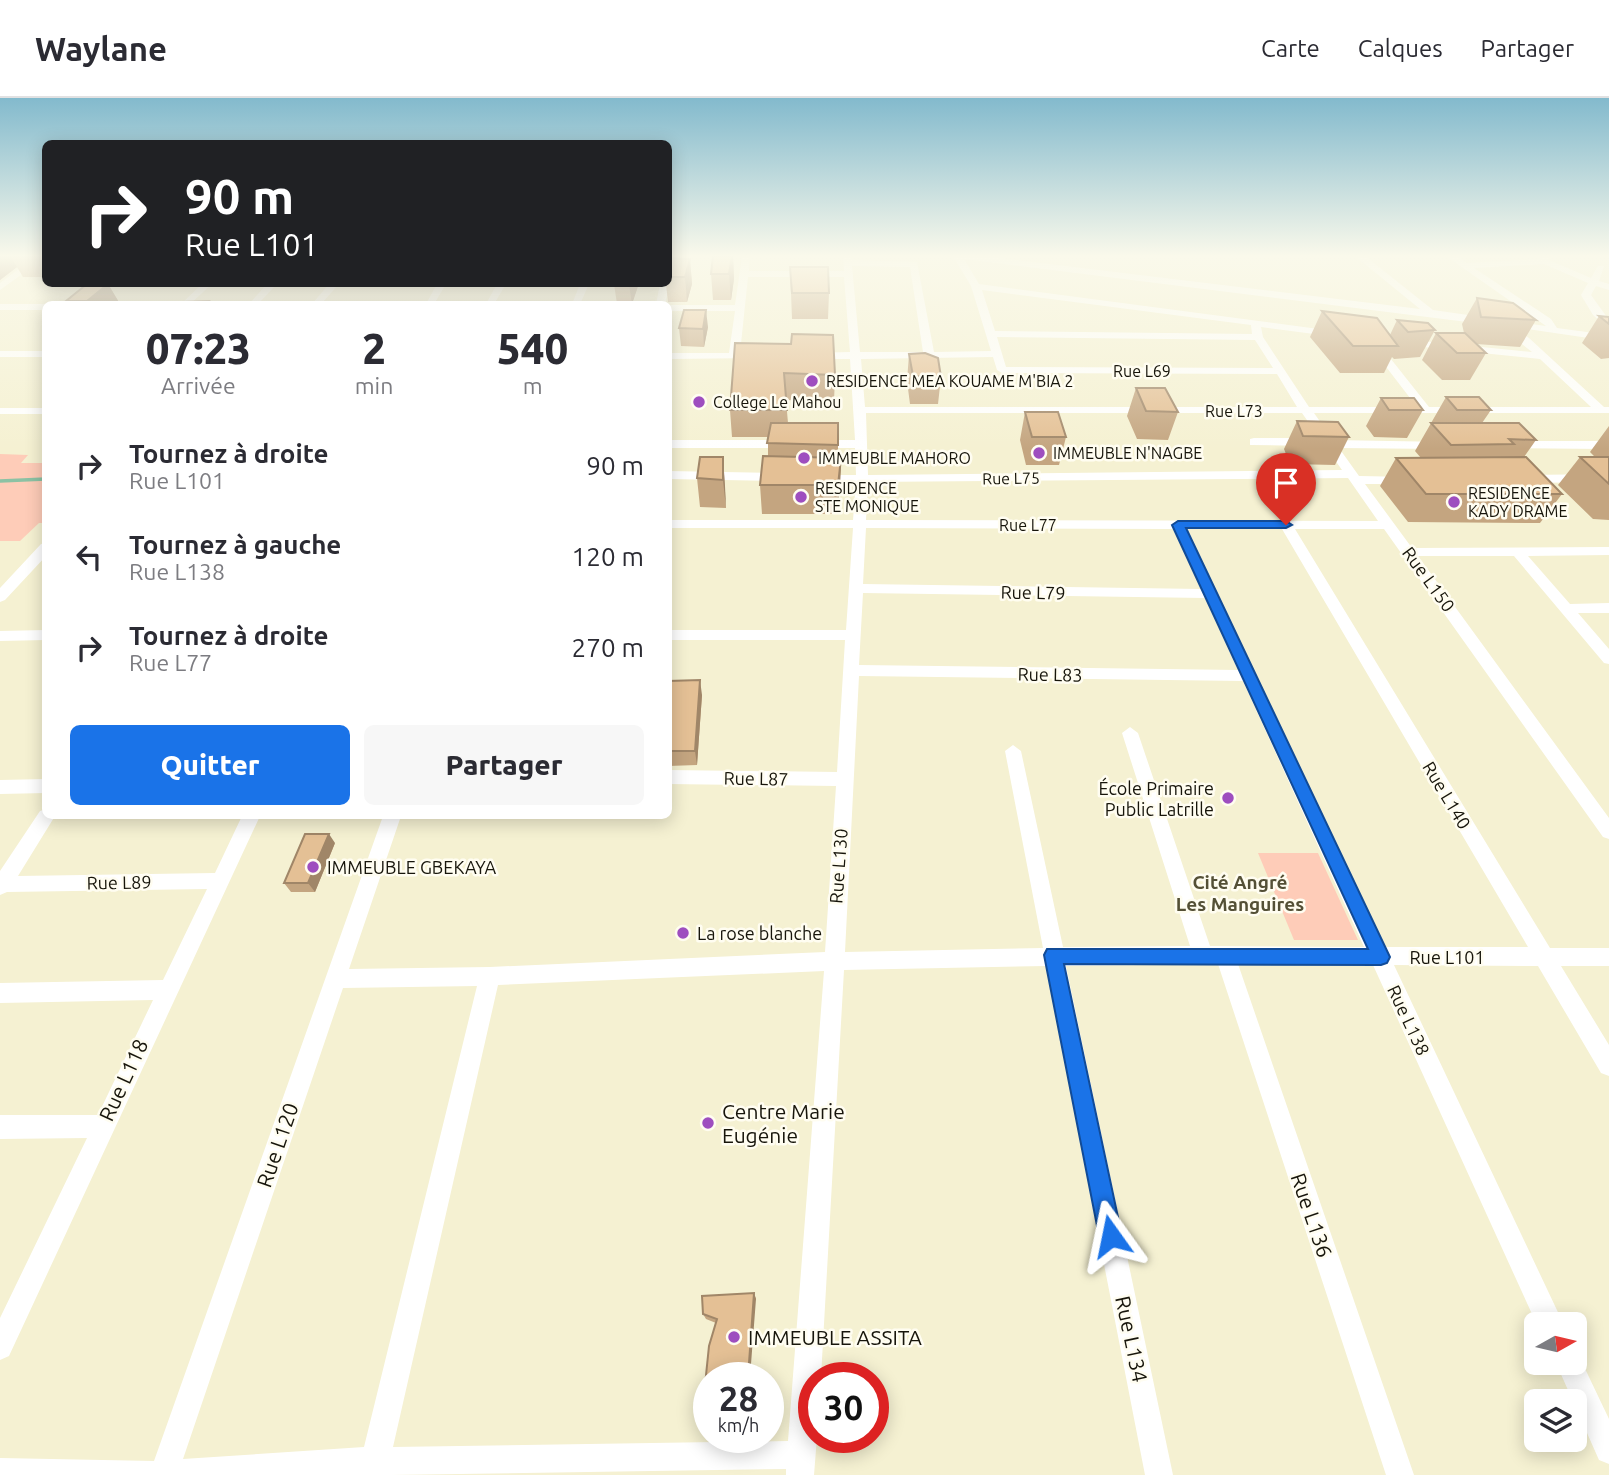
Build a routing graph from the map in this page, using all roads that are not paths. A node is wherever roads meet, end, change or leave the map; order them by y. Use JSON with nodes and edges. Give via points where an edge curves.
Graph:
{"nodes":[{"id":1,"x":739,"y":320,"type":"edge"},
{"id":2,"x":852,"y":320,"type":"edge"},
{"id":3,"x":923,"y":320,"type":"edge"},
{"id":4,"x":986,"y":320,"type":"edge"},
{"id":5,"x":1194,"y":320,"type":"edge"},
{"id":6,"x":1478,"y":320,"type":"edge"},
{"id":7,"x":1546,"y":320,"type":"edge"},
{"id":8,"x":1501,"y":324,"type":"junction"},
{"id":9,"x":1256,"y":330,"type":"junction"},
{"id":10,"x":1554,"y":330,"type":"junction"},
{"id":11,"x":990,"y":334,"type":"junction"},
{"id":12,"x":1344,"y":335,"type":"edge"},
{"id":13,"x":1609,"y":338,"type":"edge"},
{"id":14,"x":1382,"y":340,"type":"edge"},
{"id":15,"x":1395,"y":341,"type":"edge"},
{"id":16,"x":0,"y":354,"type":"edge"},
{"id":17,"x":42,"y":354,"type":"edge"},
{"id":18,"x":996,"y":354,"type":"junction"},
{"id":19,"x":855,"y":355,"type":"junction"},
{"id":20,"x":929,"y":355,"type":"junction"},
{"id":21,"x":672,"y":356,"type":"edge"},
{"id":22,"x":734,"y":356,"type":"junction"},
{"id":23,"x":764,"y":356,"type":"edge"},
{"id":24,"x":803,"y":356,"type":"edge"},
{"id":25,"x":1539,"y":356,"type":"junction"},
{"id":26,"x":1279,"y":371,"type":"junction"},
{"id":27,"x":1425,"y":409,"type":"junction"},
{"id":28,"x":860,"y":410,"type":"junction"},
{"id":29,"x":1605,"y":410,"type":"edge"},
{"id":30,"x":0,"y":411,"type":"edge"},
{"id":31,"x":42,"y":411,"type":"edge"},
{"id":32,"x":1306,"y":411,"type":"junction"},
{"id":33,"x":1254,"y":442,"type":"dead end"},
{"id":34,"x":862,"y":443,"type":"junction"},
{"id":35,"x":1331,"y":443,"type":"junction"},
{"id":36,"x":672,"y":444,"type":"edge"},
{"id":37,"x":1453,"y":445,"type":"edge"},
{"id":38,"x":1494,"y":445,"type":"edge"},
{"id":39,"x":1609,"y":445,"type":"edge"},
{"id":40,"x":672,"y":475,"type":"edge"},
{"id":41,"x":1355,"y":477,"type":"junction"},
{"id":42,"x":1609,"y":478,"type":"edge"},
{"id":43,"x":1516,"y":479,"type":"edge"},
{"id":44,"x":862,"y":480,"type":"junction"},
{"id":45,"x":1423,"y":480,"type":"edge"},
{"id":46,"x":672,"y":524,"type":"edge"},
{"id":47,"x":860,"y":524,"type":"junction"},
{"id":48,"x":1178,"y":525,"type":"junction"},
{"id":49,"x":1286,"y":525,"type":"junction"},
{"id":50,"x":1388,"y":525,"type":"junction"},
{"id":51,"x":42,"y":551,"type":"edge"},
{"id":52,"x":1517,"y":551,"type":"junction"},
{"id":53,"x":1609,"y":551,"type":"edge"},
{"id":54,"x":1410,"y":552,"type":"junction"},
{"id":55,"x":855,"y":588,"type":"junction"},
{"id":56,"x":1211,"y":594,"type":"junction"},
{"id":57,"x":0,"y":597,"type":"edge"},
{"id":58,"x":1566,"y":608,"type":"junction"},
{"id":59,"x":1609,"y":608,"type":"edge"},
{"id":60,"x":0,"y":635,"type":"edge"},
{"id":61,"x":42,"y":635,"type":"edge"},
{"id":62,"x":672,"y":635,"type":"edge"},
{"id":63,"x":854,"y":635,"type":"junction"},
{"id":64,"x":1609,"y":659,"type":"edge"},
{"id":65,"x":851,"y":670,"type":"junction"},
{"id":66,"x":1248,"y":676,"type":"junction"},
{"id":67,"x":1130,"y":733,"type":"dead end"},
{"id":68,"x":1013,"y":751,"type":"dead end"},
{"id":69,"x":672,"y":777,"type":"edge"},
{"id":70,"x":844,"y":779,"type":"junction"},
{"id":71,"x":42,"y":786,"type":"edge"},
{"id":72,"x":0,"y":787,"type":"edge"},
{"id":73,"x":44,"y":819,"type":"edge"},
{"id":74,"x":250,"y":819,"type":"edge"},
{"id":75,"x":391,"y":819,"type":"edge"},
{"id":76,"x":1609,"y":832,"type":"edge"},
{"id":77,"x":219,"y":881,"type":"junction"},
{"id":78,"x":7,"y":885,"type":"edge"},
{"id":79,"x":1053,"y":955,"type":"junction"},
{"id":80,"x":1214,"y":955,"type":"junction"},
{"id":81,"x":1381,"y":957,"type":"junction"},
{"id":82,"x":1544,"y":957,"type":"junction"},
{"id":83,"x":1609,"y":957,"type":"edge"},
{"id":84,"x":832,"y":963,"type":"junction"},
{"id":85,"x":490,"y":976,"type":"junction"},
{"id":86,"x":334,"y":979,"type":"junction"},
{"id":87,"x":166,"y":990,"type":"junction"},
{"id":88,"x":0,"y":993,"type":"edge"},
{"id":89,"x":1609,"y":1065,"type":"edge"},
{"id":90,"x":102,"y":1126,"type":"junction"},
{"id":91,"x":0,"y":1127,"type":"edge"},
{"id":92,"x":1545,"y":1312,"type":"edge"},
{"id":93,"x":0,"y":1347,"type":"edge"},
{"id":94,"x":1575,"y":1376,"type":"edge"},
{"id":95,"x":1609,"y":1450,"type":"edge"},
{"id":96,"x":375,"y":1461,"type":"junction"},
{"id":97,"x":801,"y":1465,"type":"edge"},
{"id":98,"x":0,"y":1472,"type":"edge"},
{"id":99,"x":156,"y":1475,"type":"edge"},
{"id":100,"x":163,"y":1475,"type":"edge"},
{"id":101,"x":1159,"y":1475,"type":"edge"},
{"id":102,"x":1400,"y":1475,"type":"edge"}],
"edges":[{"from":1,"to":22,"type":"street"},
{"from":2,"to":19,"type":"street","name":"Rue L130"},
{"from":3,"to":20,"type":"street"},
{"from":4,"to":11,"type":"street"},
{"from":5,"to":9,"type":"street"},
{"from":6,"to":8,"type":"street"},
{"from":7,"to":10,"type":"street"},
{"from":8,"to":10,"type":"street"},
{"from":8,"to":25,"type":"street"},
{"from":9,"to":11,"type":"street"},
{"from":9,"to":12,"type":"street"},
{"from":9,"to":26,"type":"street","name":"Rue L150"},
{"from":10,"to":13,"type":"street"},
{"from":11,"to":18,"type":"street"},
{"from":14,"to":27,"type":"street","via":[[1369,338]]},
{"from":15,"to":25,"type":"street"},
{"from":16,"to":17,"type":"street"},
{"from":18,"to":20,"type":"street"},
{"from":18,"to":26,"type":"street","name":"Rue L69","via":[[1005,370]]},
{"from":19,"to":20,"type":"street"},
{"from":19,"to":24,"type":"street"},
{"from":19,"to":28,"type":"street","name":"Rue L130"},
{"from":21,"to":22,"type":"street"},
{"from":22,"to":23,"type":"street"},
{"from":25,"to":29,"type":"street"},
{"from":26,"to":32,"type":"street","name":"Rue L150"},
{"from":27,"to":29,"type":"street","name":"Rue L73"},
{"from":27,"to":32,"type":"street","name":"Rue L73"},
{"from":28,"to":32,"type":"street","name":"Rue L73"},
{"from":28,"to":34,"type":"street","name":"Rue L130"},
{"from":30,"to":31,"type":"street"},
{"from":32,"to":35,"type":"street","name":"Rue L150"},
{"from":33,"to":35,"type":"street"},
{"from":34,"to":36,"type":"street"},
{"from":34,"to":44,"type":"street","name":"Rue L130"},
{"from":35,"to":37,"type":"street"},
{"from":35,"to":41,"type":"street","name":"Rue L150"},
{"from":38,"to":39,"type":"street"},
{"from":40,"to":44,"type":"street","name":"Rue L75"},
{"from":41,"to":44,"type":"street","name":"Rue L75"},
{"from":41,"to":45,"type":"street","name":"Rue L75"},
{"from":41,"to":50,"type":"street","name":"Rue L150"},
{"from":42,"to":43,"type":"street"},
{"from":44,"to":47,"type":"street","name":"Rue L130"},
{"from":46,"to":47,"type":"street","name":"Rue L77"},
{"from":47,"to":48,"type":"street","name":"Rue L77"},
{"from":47,"to":55,"type":"street","name":"Rue L130"},
{"from":48,"to":49,"type":"street","name":"Rue L77"},
{"from":48,"to":56,"type":"street","name":"Rue L138"},
{"from":49,"to":50,"type":"street","name":"Rue L77"},
{"from":49,"to":82,"type":"street","name":"Rue L140"},
{"from":50,"to":54,"type":"street","name":"Rue L150"},
{"from":51,"to":57,"type":"street"},
{"from":52,"to":53,"type":"street"},
{"from":52,"to":54,"type":"street"},
{"from":52,"to":58,"type":"street"},
{"from":54,"to":76,"type":"street","name":"Rue L150"},
{"from":55,"to":56,"type":"street","name":"Rue L79"},
{"from":55,"to":63,"type":"street","name":"Rue L130"},
{"from":56,"to":66,"type":"street","name":"Rue L138"},
{"from":58,"to":59,"type":"street"},
{"from":58,"to":64,"type":"street"},
{"from":60,"to":61,"type":"street"},
{"from":62,"to":63,"type":"street"},
{"from":63,"to":65,"type":"street","name":"Rue L130"},
{"from":65,"to":66,"type":"street","name":"Rue L83"},
{"from":65,"to":70,"type":"street","name":"Rue L130"},
{"from":66,"to":81,"type":"street","name":"Rue L138"},
{"from":67,"to":80,"type":"street","name":"Rue L136"},
{"from":68,"to":79,"type":"street","name":"Rue L134"},
{"from":69,"to":70,"type":"street","name":"Rue L87"},
{"from":70,"to":84,"type":"street","name":"Rue L130"},
{"from":71,"to":72,"type":"street"},
{"from":73,"to":78,"type":"street"},
{"from":74,"to":77,"type":"street","name":"Rue L118"},
{"from":75,"to":86,"type":"street","name":"Rue L120"},
{"from":77,"to":78,"type":"street","name":"Rue L89"},
{"from":77,"to":87,"type":"street","name":"Rue L118"},
{"from":79,"to":80,"type":"street","name":"Rue L101"},
{"from":79,"to":84,"type":"street","name":"Rue L101"},
{"from":79,"to":101,"type":"street","name":"Rue L134"},
{"from":80,"to":81,"type":"street","name":"Rue L101"},
{"from":80,"to":102,"type":"street","name":"Rue L136","via":[[1231,979]]},
{"from":81,"to":82,"type":"street","name":"Rue L101"},
{"from":81,"to":92,"type":"street","name":"Rue L138"},
{"from":82,"to":83,"type":"street","name":"Rue L101"},
{"from":82,"to":89,"type":"street","name":"Rue L140"},
{"from":84,"to":85,"type":"street","name":"Rue L101"},
{"from":84,"to":97,"type":"street","name":"Rue L130"},
{"from":85,"to":86,"type":"street","name":"Rue L101"},
{"from":85,"to":96,"type":"street"},
{"from":86,"to":100,"type":"street","name":"Rue L120"},
{"from":87,"to":88,"type":"street"},
{"from":87,"to":90,"type":"street","name":"Rue L118"},
{"from":90,"to":91,"type":"street"},
{"from":90,"to":93,"type":"street","name":"Rue L118"},
{"from":94,"to":95,"type":"street"},
{"from":96,"to":97,"type":"street"},
{"from":96,"to":100,"type":"street"},
{"from":98,"to":99,"type":"street"}]}
